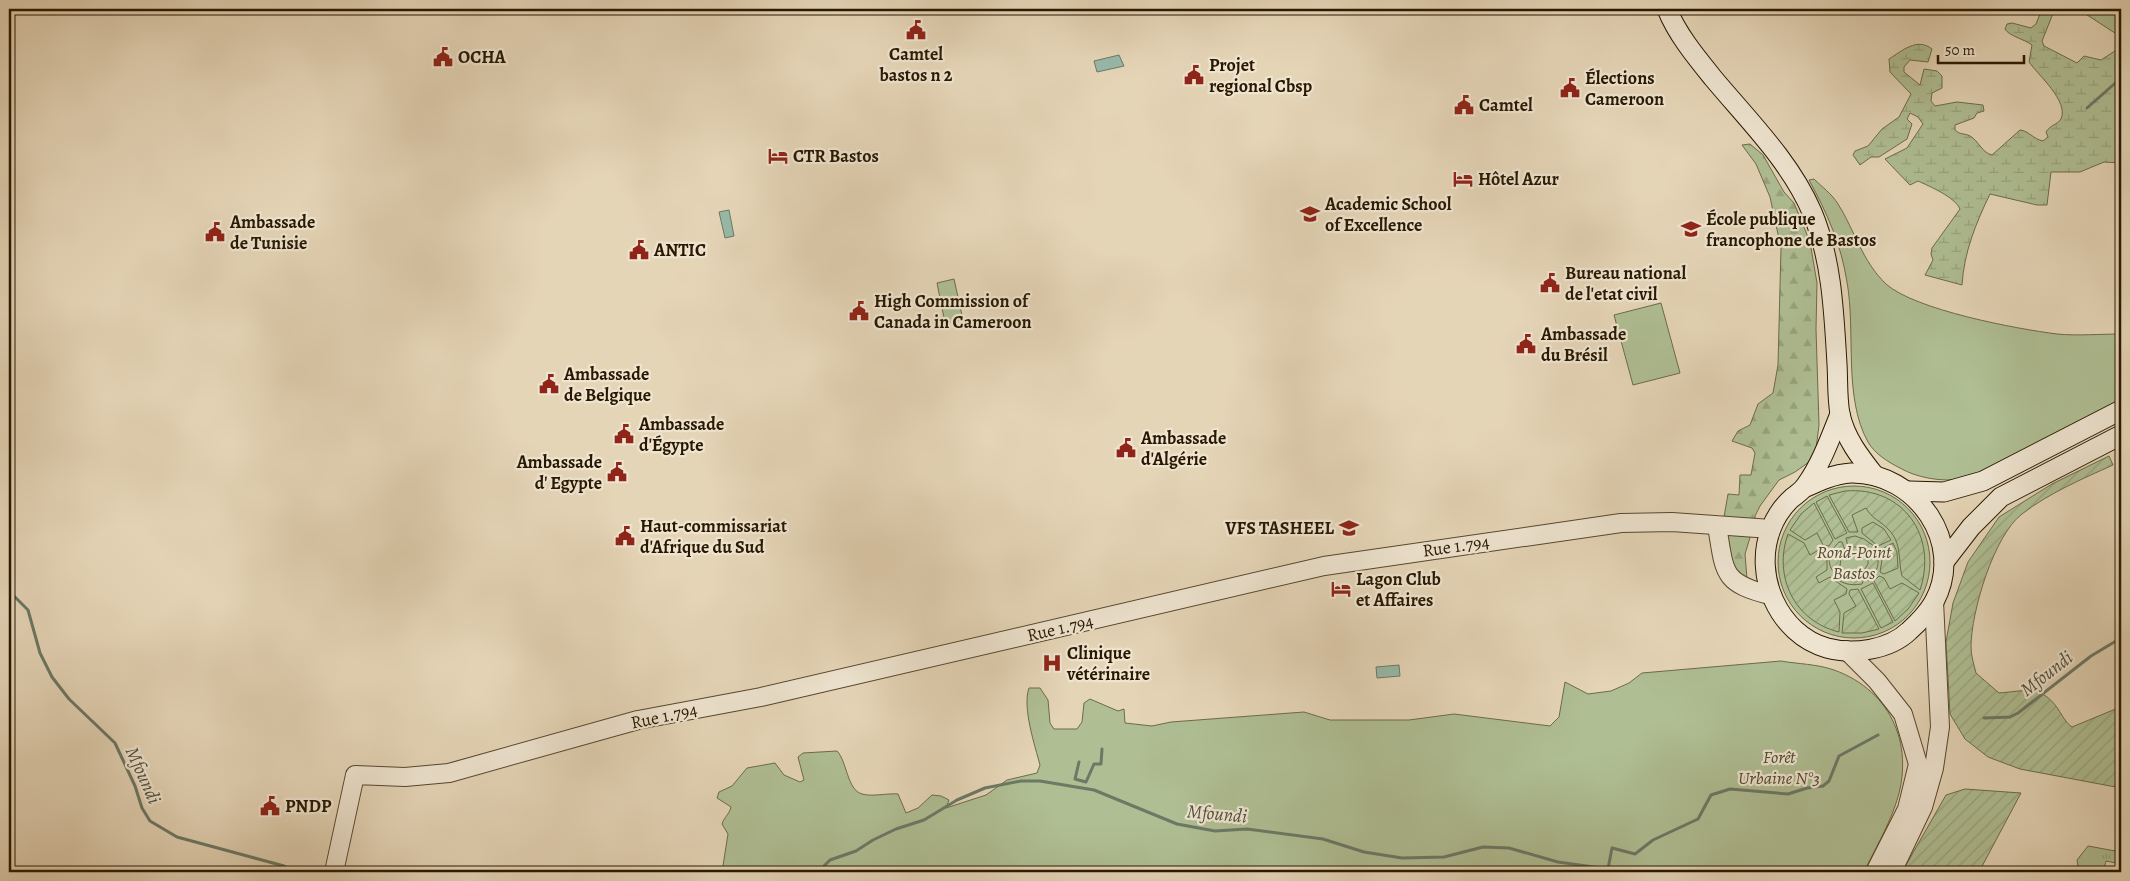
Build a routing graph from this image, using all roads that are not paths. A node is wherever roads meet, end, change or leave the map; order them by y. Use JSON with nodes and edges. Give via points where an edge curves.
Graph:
{"nodes":[{"id":1,"x":1668,"y":9,"type":"edge"},
{"id":2,"x":2121,"y":410,"type":"edge"},
{"id":3,"x":1840,"y":414,"type":"junction"},
{"id":4,"x":2121,"y":436,"type":"edge"},
{"id":5,"x":1875,"y":476,"type":"junction"},
{"id":6,"x":1804,"y":488,"type":"junction"},
{"id":7,"x":1909,"y":491,"type":"junction"},
{"id":8,"x":1717,"y":526,"type":"junction"},
{"id":9,"x":1771,"y":528,"type":"junction"},
{"id":10,"x":1944,"y":562,"type":"junction"},
{"id":11,"x":1770,"y":595,"type":"junction"},
{"id":12,"x":1934,"y":602,"type":"junction"},
{"id":13,"x":1846,"y":650,"type":"junction"},
{"id":14,"x":334,"y":872,"type":"edge"},
{"id":15,"x":1875,"y":872,"type":"edge"},
{"id":16,"x":1892,"y":872,"type":"edge"}],
"edges":[{"from":1,"to":3,"type":"main road","via":[[1672,21],[1699,61],[1782,162],[1812,211],[1829,272]]},
{"from":2,"to":7,"type":"main road","via":[[1982,480],[1944,492]]},
{"from":3,"to":5,"type":"main road","via":[[1852,446]]},
{"from":3,"to":6,"type":"main road","via":[[1817,469]]},
{"from":4,"to":10,"type":"main road","via":[[2001,497],[1971,527]]},
{"from":5,"to":6,"type":"main road","via":[[1850,473],[1826,478]]},
{"from":5,"to":7,"type":"main road"},
{"from":6,"to":9,"type":"main road","via":[[1790,499]]},
{"from":7,"to":10,"type":"main road","via":[[1933,519],[1941,540]]},
{"from":8,"to":9,"type":"street","name":"Rue 1.794"},
{"from":8,"to":11,"type":"street","via":[[1731,579],[1746,589]]},
{"from":8,"to":14,"type":"street","name":"Rue 1.794","via":[[1672,522],[1621,523],[1324,566],[770,694],[638,720],[449,773],[405,778],[355,775]]},
{"from":9,"to":11,"type":"main road","via":[[1765,550]]},
{"from":10,"to":12,"type":"main road"},
{"from":11,"to":13,"type":"main road","via":[[1780,612],[1808,639],[1827,648]]},
{"from":12,"to":13,"type":"main road","via":[[1907,634],[1868,650]]},
{"from":12,"to":16,"type":"street","via":[[1940,727],[1934,768],[1923,807]]},
{"from":13,"to":15,"type":"street","via":[[1877,681],[1903,714],[1918,764],[1906,809]]}]}
